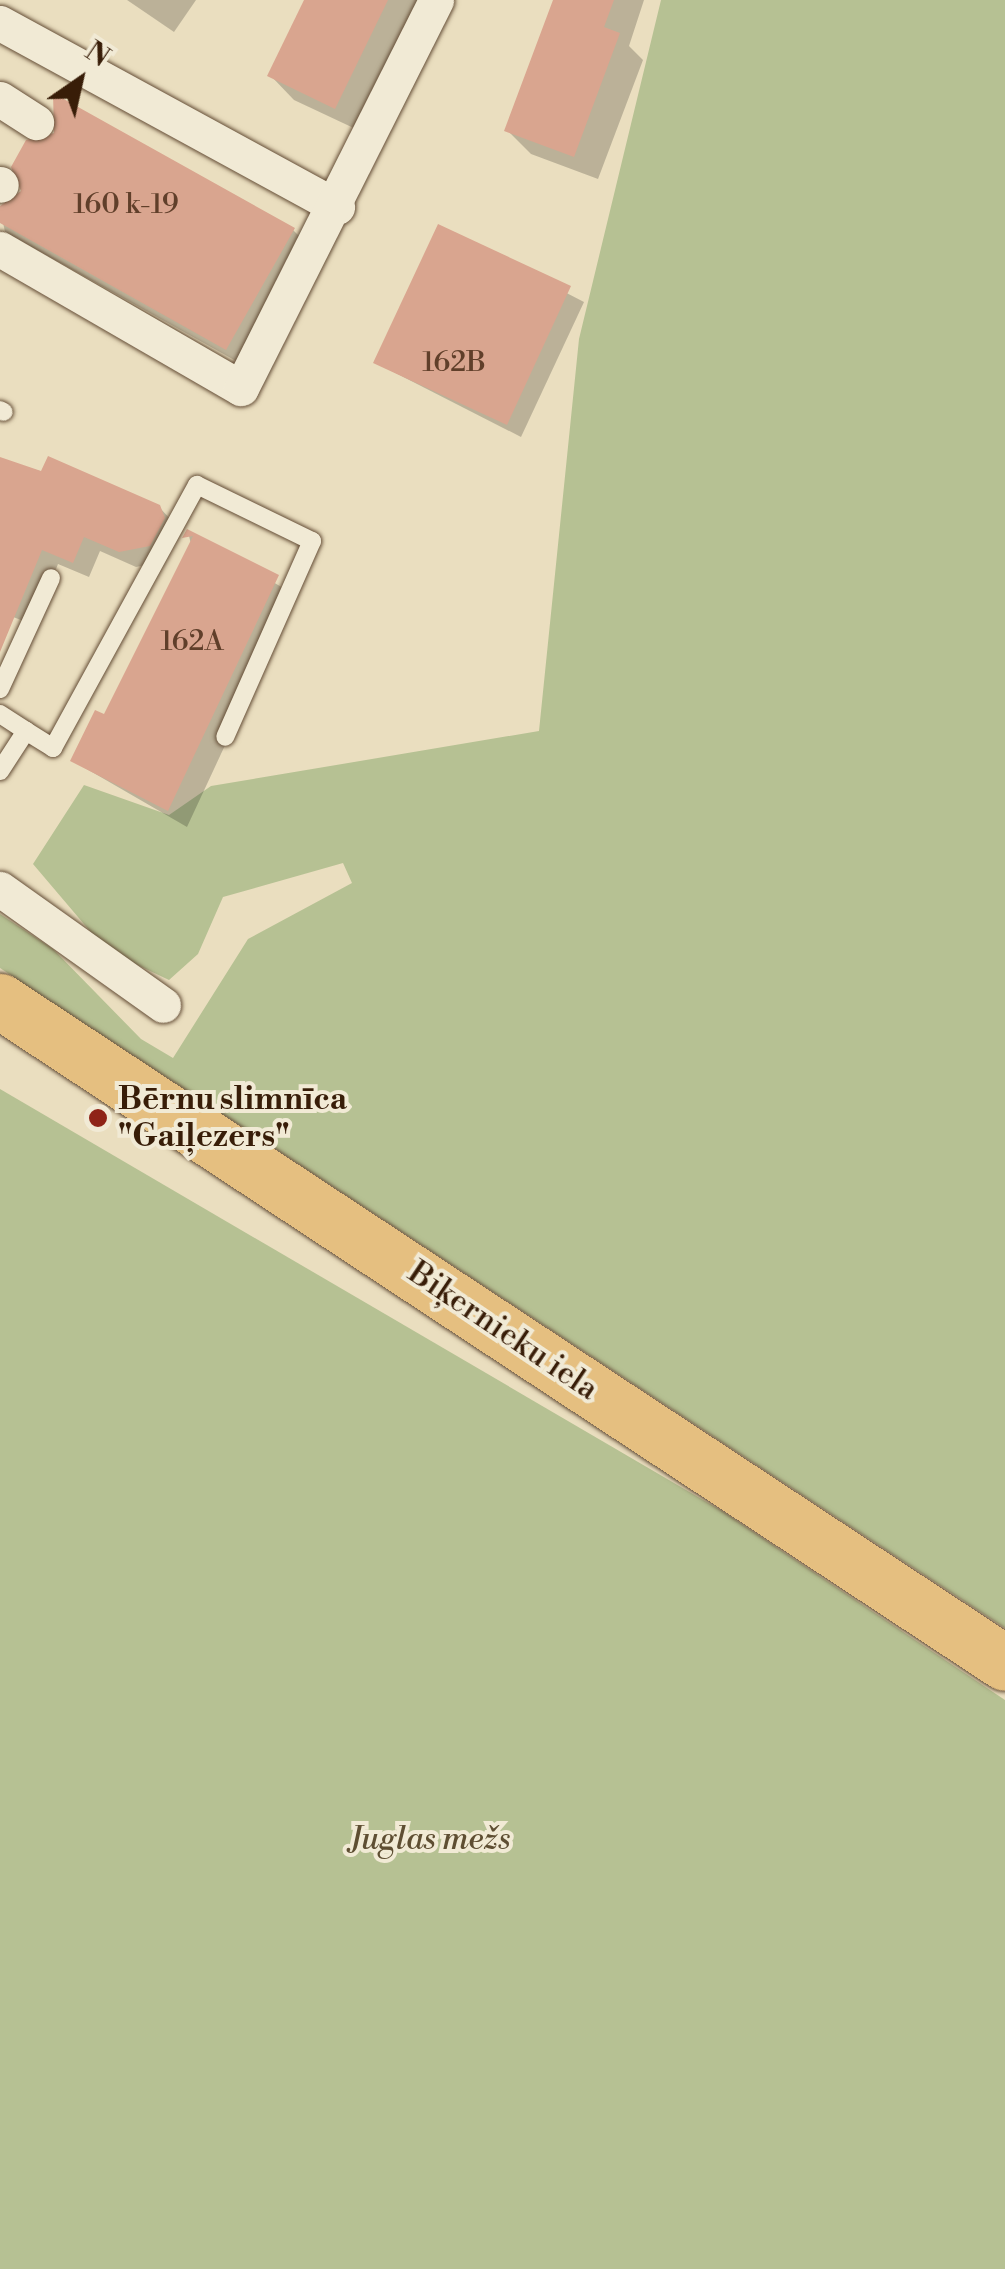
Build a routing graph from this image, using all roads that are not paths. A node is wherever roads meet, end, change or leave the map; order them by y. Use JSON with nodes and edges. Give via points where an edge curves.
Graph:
{"nodes":[{"id":1,"x":436,"y":0,"type":"edge"},
{"id":2,"x":0,"y":22,"type":"edge"},
{"id":3,"x":0,"y":99,"type":"edge"},
{"id":4,"x":36,"y":122,"type":"dead end"},
{"id":5,"x":338,"y":207,"type":"junction"},
{"id":6,"x":0,"y":250,"type":"edge"},
{"id":7,"x":51,"y":578,"type":"dead end"},
{"id":8,"x":0,"y":689,"type":"edge"},
{"id":9,"x":0,"y":714,"type":"edge"},
{"id":10,"x":26,"y":730,"type":"junction"},
{"id":11,"x":225,"y":737,"type":"dead end"},
{"id":12,"x":0,"y":771,"type":"edge"},
{"id":13,"x":0,"y":888,"type":"edge"},
{"id":14,"x":0,"y":1001,"type":"edge"},
{"id":15,"x":164,"y":1005,"type":"dead end"},
{"id":16,"x":1005,"y":1663,"type":"edge"}],
"edges":[{"from":1,"to":5,"type":"street"},
{"from":2,"to":5,"type":"street"},
{"from":3,"to":4,"type":"street"},
{"from":5,"to":6,"type":"street","via":[[241,388]]},
{"from":7,"to":8,"type":"lane"},
{"from":9,"to":10,"type":"lane"},
{"from":10,"to":11,"type":"lane","via":[[53,748],[197,485],[312,541]]},
{"from":10,"to":12,"type":"lane"},
{"from":13,"to":15,"type":"street"},
{"from":14,"to":16,"type":"main road","name":"Biķernieku iela"}]}
